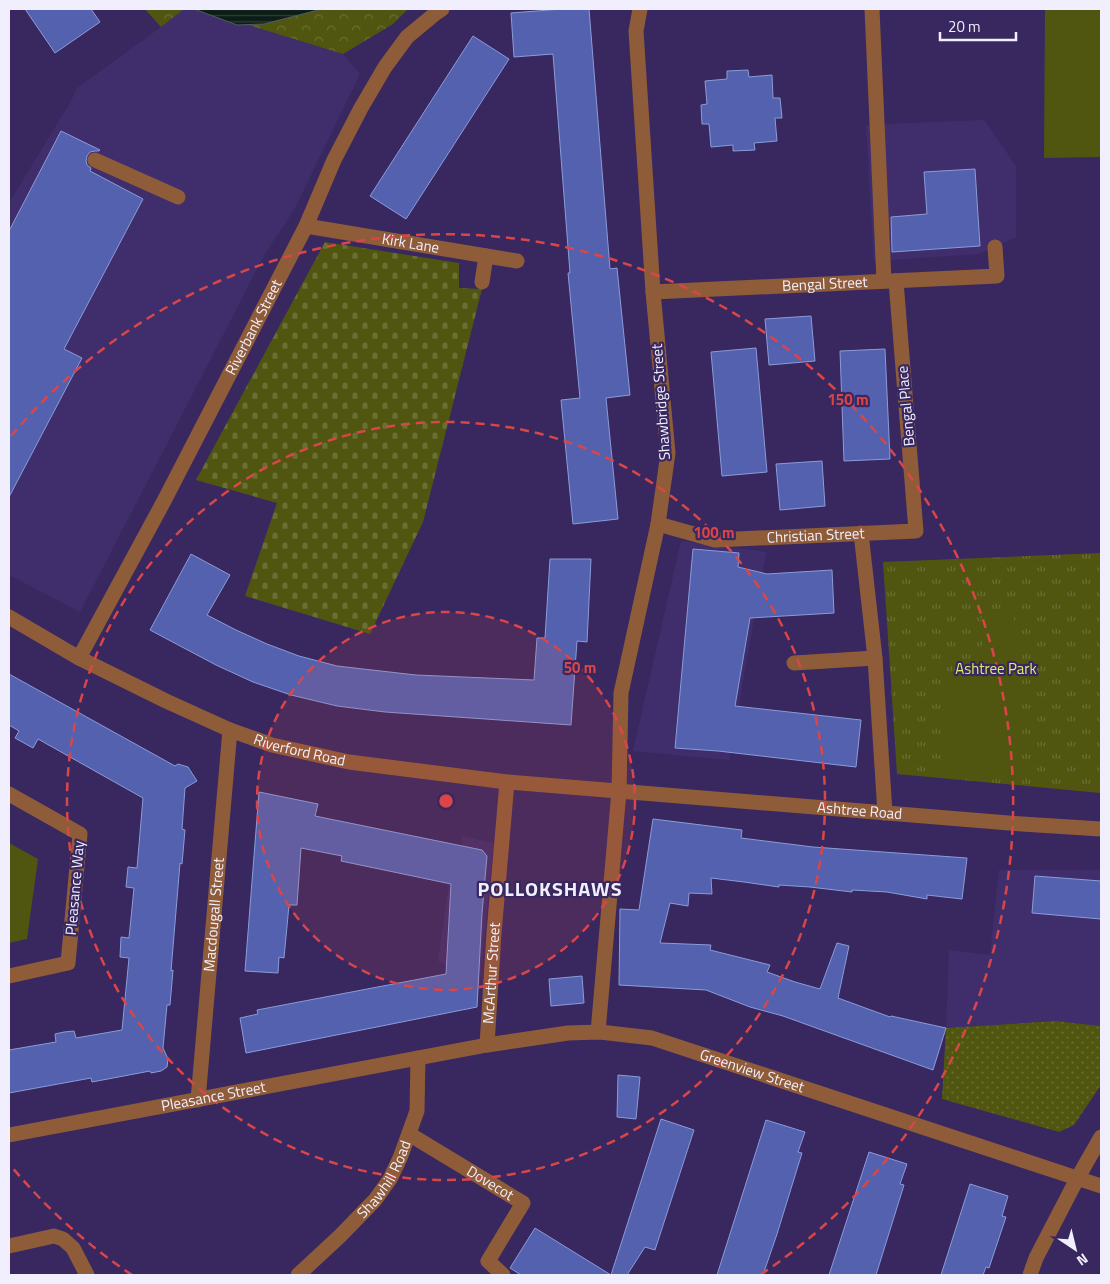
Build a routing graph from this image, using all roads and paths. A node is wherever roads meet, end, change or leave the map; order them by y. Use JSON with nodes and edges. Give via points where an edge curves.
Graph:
{"nodes":[{"id":1,"x":442,"y":9,"type":"edge"},
{"id":2,"x":640,"y":9,"type":"edge"},
{"id":3,"x":872,"y":9,"type":"edge"},
{"id":4,"x":95,"y":160,"type":"dead end"},
{"id":5,"x":178,"y":197,"type":"dead end"},
{"id":6,"x":306,"y":226,"type":"junction"},
{"id":7,"x":995,"y":247,"type":"dead end"},
{"id":8,"x":486,"y":256,"type":"junction"},
{"id":9,"x":517,"y":262,"type":"dead end"},
{"id":10,"x":890,"y":281,"type":"junction"},
{"id":11,"x":482,"y":282,"type":"dead end"},
{"id":12,"x":653,"y":292,"type":"junction"},
{"id":13,"x":658,"y":524,"type":"junction"},
{"id":14,"x":916,"y":530,"type":"joint"},
{"id":15,"x":861,"y":533,"type":"junction"},
{"id":16,"x":9,"y":617,"type":"edge"},
{"id":17,"x":79,"y":658,"type":"junction"},
{"id":18,"x":875,"y":658,"type":"junction"},
{"id":19,"x":794,"y":663,"type":"dead end"},
{"id":20,"x":230,"y":730,"type":"junction"},
{"id":21,"x":507,"y":782,"type":"junction"},
{"id":22,"x":619,"y":791,"type":"junction"},
{"id":23,"x":9,"y":794,"type":"edge"},
{"id":24,"x":884,"y":813,"type":"junction"},
{"id":25,"x":1101,"y":829,"type":"edge"},
{"id":26,"x":9,"y":976,"type":"edge"},
{"id":27,"x":598,"y":1032,"type":"junction"},
{"id":28,"x":486,"y":1044,"type":"junction"},
{"id":29,"x":418,"y":1058,"type":"junction"},
{"id":30,"x":198,"y":1100,"type":"junction"},
{"id":31,"x":409,"y":1134,"type":"junction"},
{"id":32,"x":9,"y":1135,"type":"edge"},
{"id":33,"x":1101,"y":1137,"type":"edge"},
{"id":34,"x":1076,"y":1179,"type":"junction"},
{"id":35,"x":1101,"y":1186,"type":"edge"},
{"id":36,"x":9,"y":1246,"type":"edge"},
{"id":37,"x":87,"y":1275,"type":"edge"},
{"id":38,"x":298,"y":1275,"type":"edge"},
{"id":39,"x":503,"y":1275,"type":"edge"},
{"id":40,"x":1030,"y":1275,"type":"edge"}],
"edges":[{"from":1,"to":6,"type":"street","name":"Riverbank Street","via":[[407,37],[386,67],[334,160]]},
{"from":2,"to":12,"type":"street","name":"Shawbridge Street","via":[[636,31]]},
{"from":3,"to":10,"type":"street","name":"Bengal Place"},
{"from":4,"to":5,"type":"street"},
{"from":6,"to":8,"type":"street","name":"Kirk Lane"},
{"from":6,"to":17,"type":"street","name":"Riverbank Street"},
{"from":7,"to":10,"type":"street","name":"Bengal Street","via":[[996,276]]},
{"from":8,"to":9,"type":"street","name":"Kirk Lane"},
{"from":8,"to":11,"type":"street"},
{"from":10,"to":12,"type":"street","name":"Bengal Street"},
{"from":10,"to":14,"type":"street","name":"Bengal Place"},
{"from":12,"to":13,"type":"street","name":"Shawbridge Street","via":[[668,453]]},
{"from":13,"to":15,"type":"street","name":"Christian Street","via":[[714,540]]},
{"from":13,"to":22,"type":"street","name":"Shawbridge Street","via":[[621,693]]},
{"from":14,"to":15,"type":"street","name":"Christian Street"},
{"from":15,"to":18,"type":"street"},
{"from":16,"to":17,"type":"street","name":"Riverford Road"},
{"from":17,"to":20,"type":"street","name":"Riverford Road"},
{"from":18,"to":19,"type":"street"},
{"from":18,"to":24,"type":"street"},
{"from":20,"to":21,"type":"street","name":"Riverford Road","via":[[272,745],[349,762]]},
{"from":20,"to":30,"type":"street","name":"Macdougall Street"},
{"from":21,"to":22,"type":"street","name":"Riverford Road"},
{"from":21,"to":28,"type":"street","name":"McArthur Street"},
{"from":22,"to":24,"type":"street","name":"Ashtree Road"},
{"from":22,"to":27,"type":"street","name":"Shawbridge Street"},
{"from":23,"to":26,"type":"street","name":"Pleasance Way","via":[[80,834],[68,963]]},
{"from":24,"to":25,"type":"street","name":"Ashtree Road"},
{"from":27,"to":28,"type":"street","name":"Greenview Street"},
{"from":27,"to":34,"type":"street","name":"Greenview Street","via":[[652,1038]]},
{"from":28,"to":29,"type":"street","name":"Greenview Street"},
{"from":29,"to":30,"type":"street","name":"Pleasance Street"},
{"from":29,"to":31,"type":"street","name":"Shawhill Road","via":[[417,1111]]},
{"from":30,"to":32,"type":"street","name":"Pleasance Street"},
{"from":31,"to":38,"type":"street","name":"Shawhill Road","via":[[390,1180],[375,1200]]},
{"from":31,"to":39,"type":"street","name":"Dovecot","via":[[523,1203],[488,1261]]},
{"from":33,"to":34,"type":"street"},
{"from":34,"to":35,"type":"street","name":"Greenview Street"},
{"from":34,"to":40,"type":"street"},
{"from":36,"to":37,"type":"street","via":[[54,1236],[63,1239],[73,1248]]}]}
